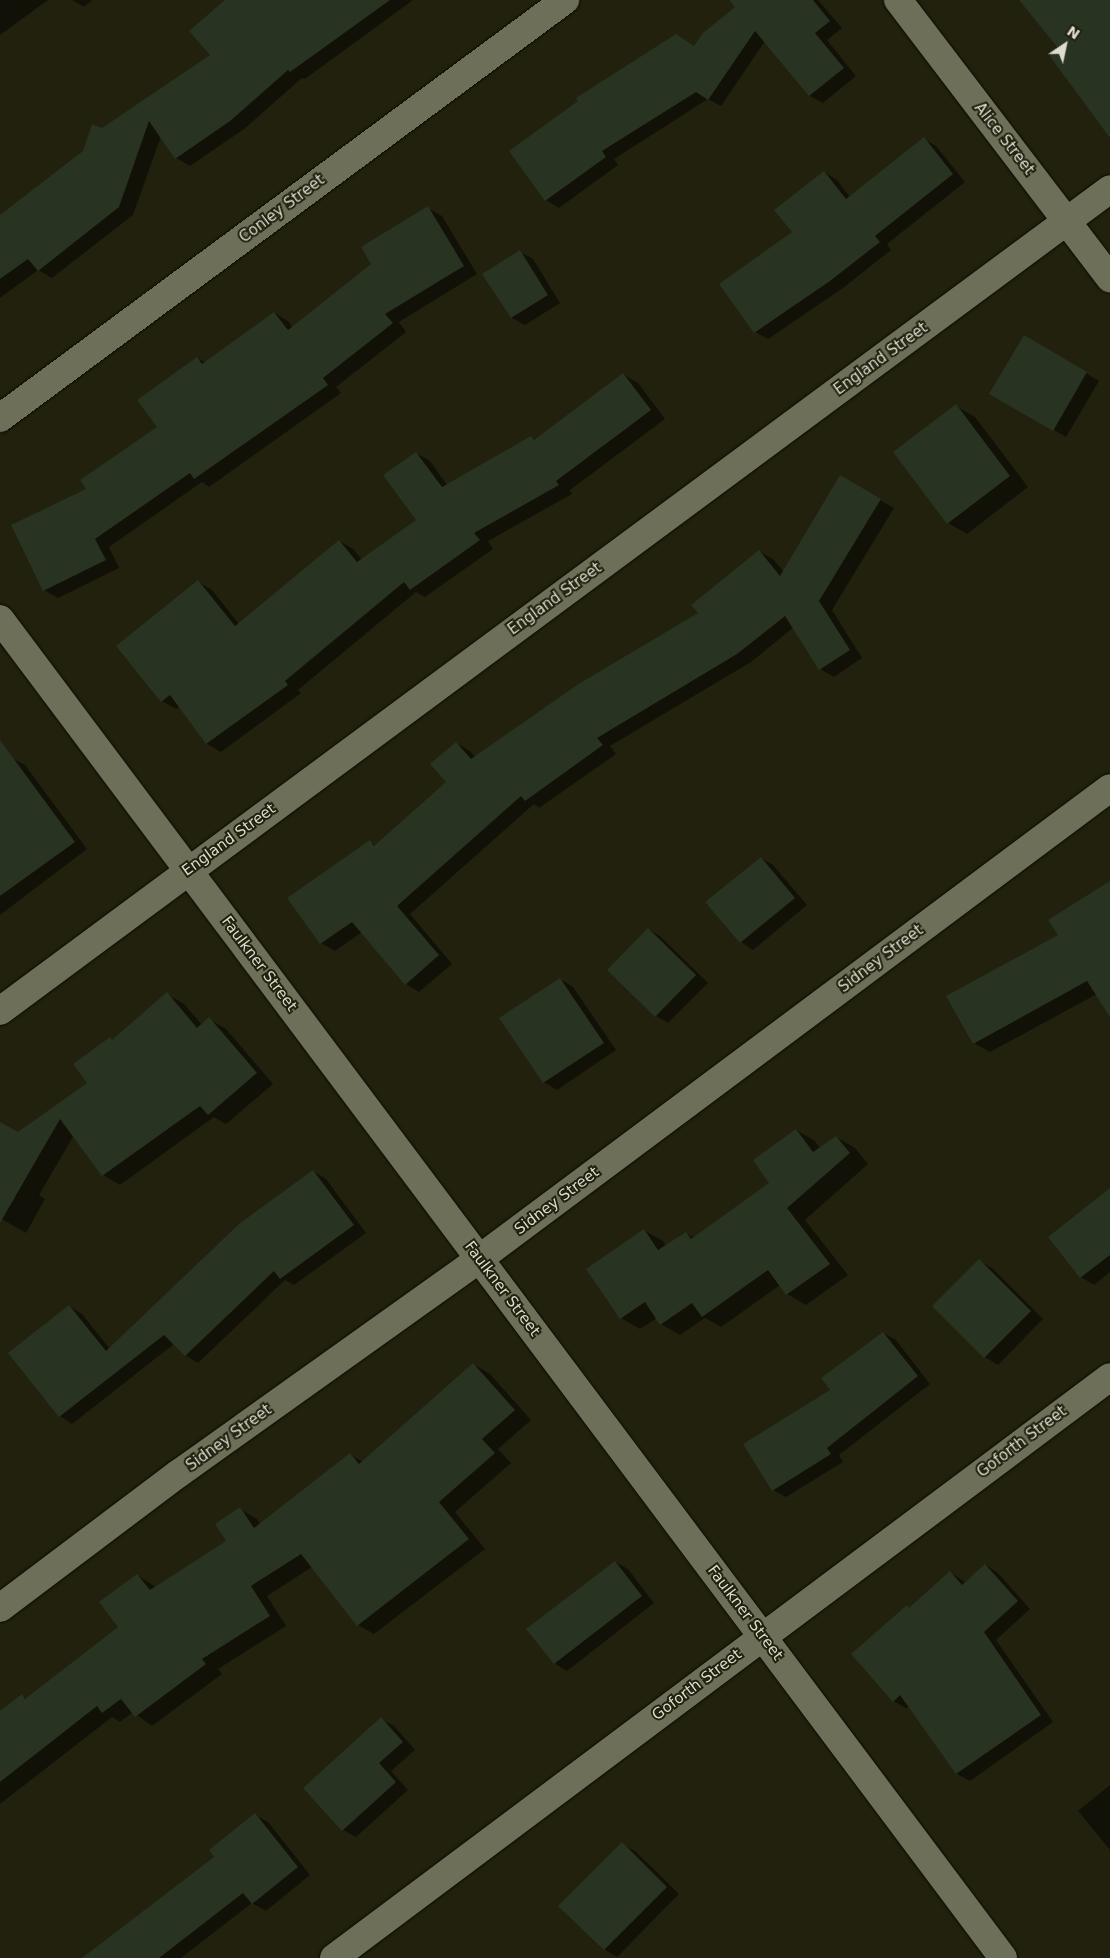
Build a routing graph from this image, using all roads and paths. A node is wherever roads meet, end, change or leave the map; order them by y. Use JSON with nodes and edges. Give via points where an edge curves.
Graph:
{"nodes":[{"id":1,"x":564,"y":0,"type":"edge"},
{"id":2,"x":898,"y":0,"type":"edge"},
{"id":3,"x":1110,"y":189,"type":"edge"},
{"id":4,"x":1067,"y":221,"type":"junction"},
{"id":5,"x":1110,"y":278,"type":"edge"},
{"id":6,"x":0,"y":418,"type":"edge"},
{"id":7,"x":0,"y":619,"type":"edge"},
{"id":8,"x":1110,"y":788,"type":"edge"},
{"id":9,"x":188,"y":869,"type":"junction"},
{"id":10,"x":0,"y":1011,"type":"edge"},
{"id":11,"x":480,"y":1259,"type":"junction"},
{"id":12,"x":1110,"y":1377,"type":"edge"},
{"id":13,"x":0,"y":1608,"type":"edge"},
{"id":14,"x":762,"y":1636,"type":"junction"},
{"id":15,"x":334,"y":1958,"type":"edge"},
{"id":16,"x":1003,"y":1958,"type":"edge"}],
"edges":[{"from":1,"to":6,"type":"street","name":"Conley Street"},
{"from":2,"to":4,"type":"street","name":"Alice Street"},
{"from":3,"to":4,"type":"street","name":"England Street"},
{"from":4,"to":5,"type":"street","name":"Alice Street"},
{"from":4,"to":9,"type":"street","name":"England Street"},
{"from":7,"to":9,"type":"street","name":"Faulkner Street"},
{"from":8,"to":11,"type":"street","name":"Sidney Street"},
{"from":9,"to":10,"type":"street","name":"England Street"},
{"from":9,"to":11,"type":"street","name":"Faulkner Street"},
{"from":11,"to":13,"type":"street","name":"Sidney Street","via":[[178,1474]]},
{"from":11,"to":14,"type":"street","name":"Faulkner Street"},
{"from":12,"to":14,"type":"street","name":"Goforth Street"},
{"from":14,"to":15,"type":"street","name":"Goforth Street"},
{"from":14,"to":16,"type":"street","name":"Faulkner Street"}]}
